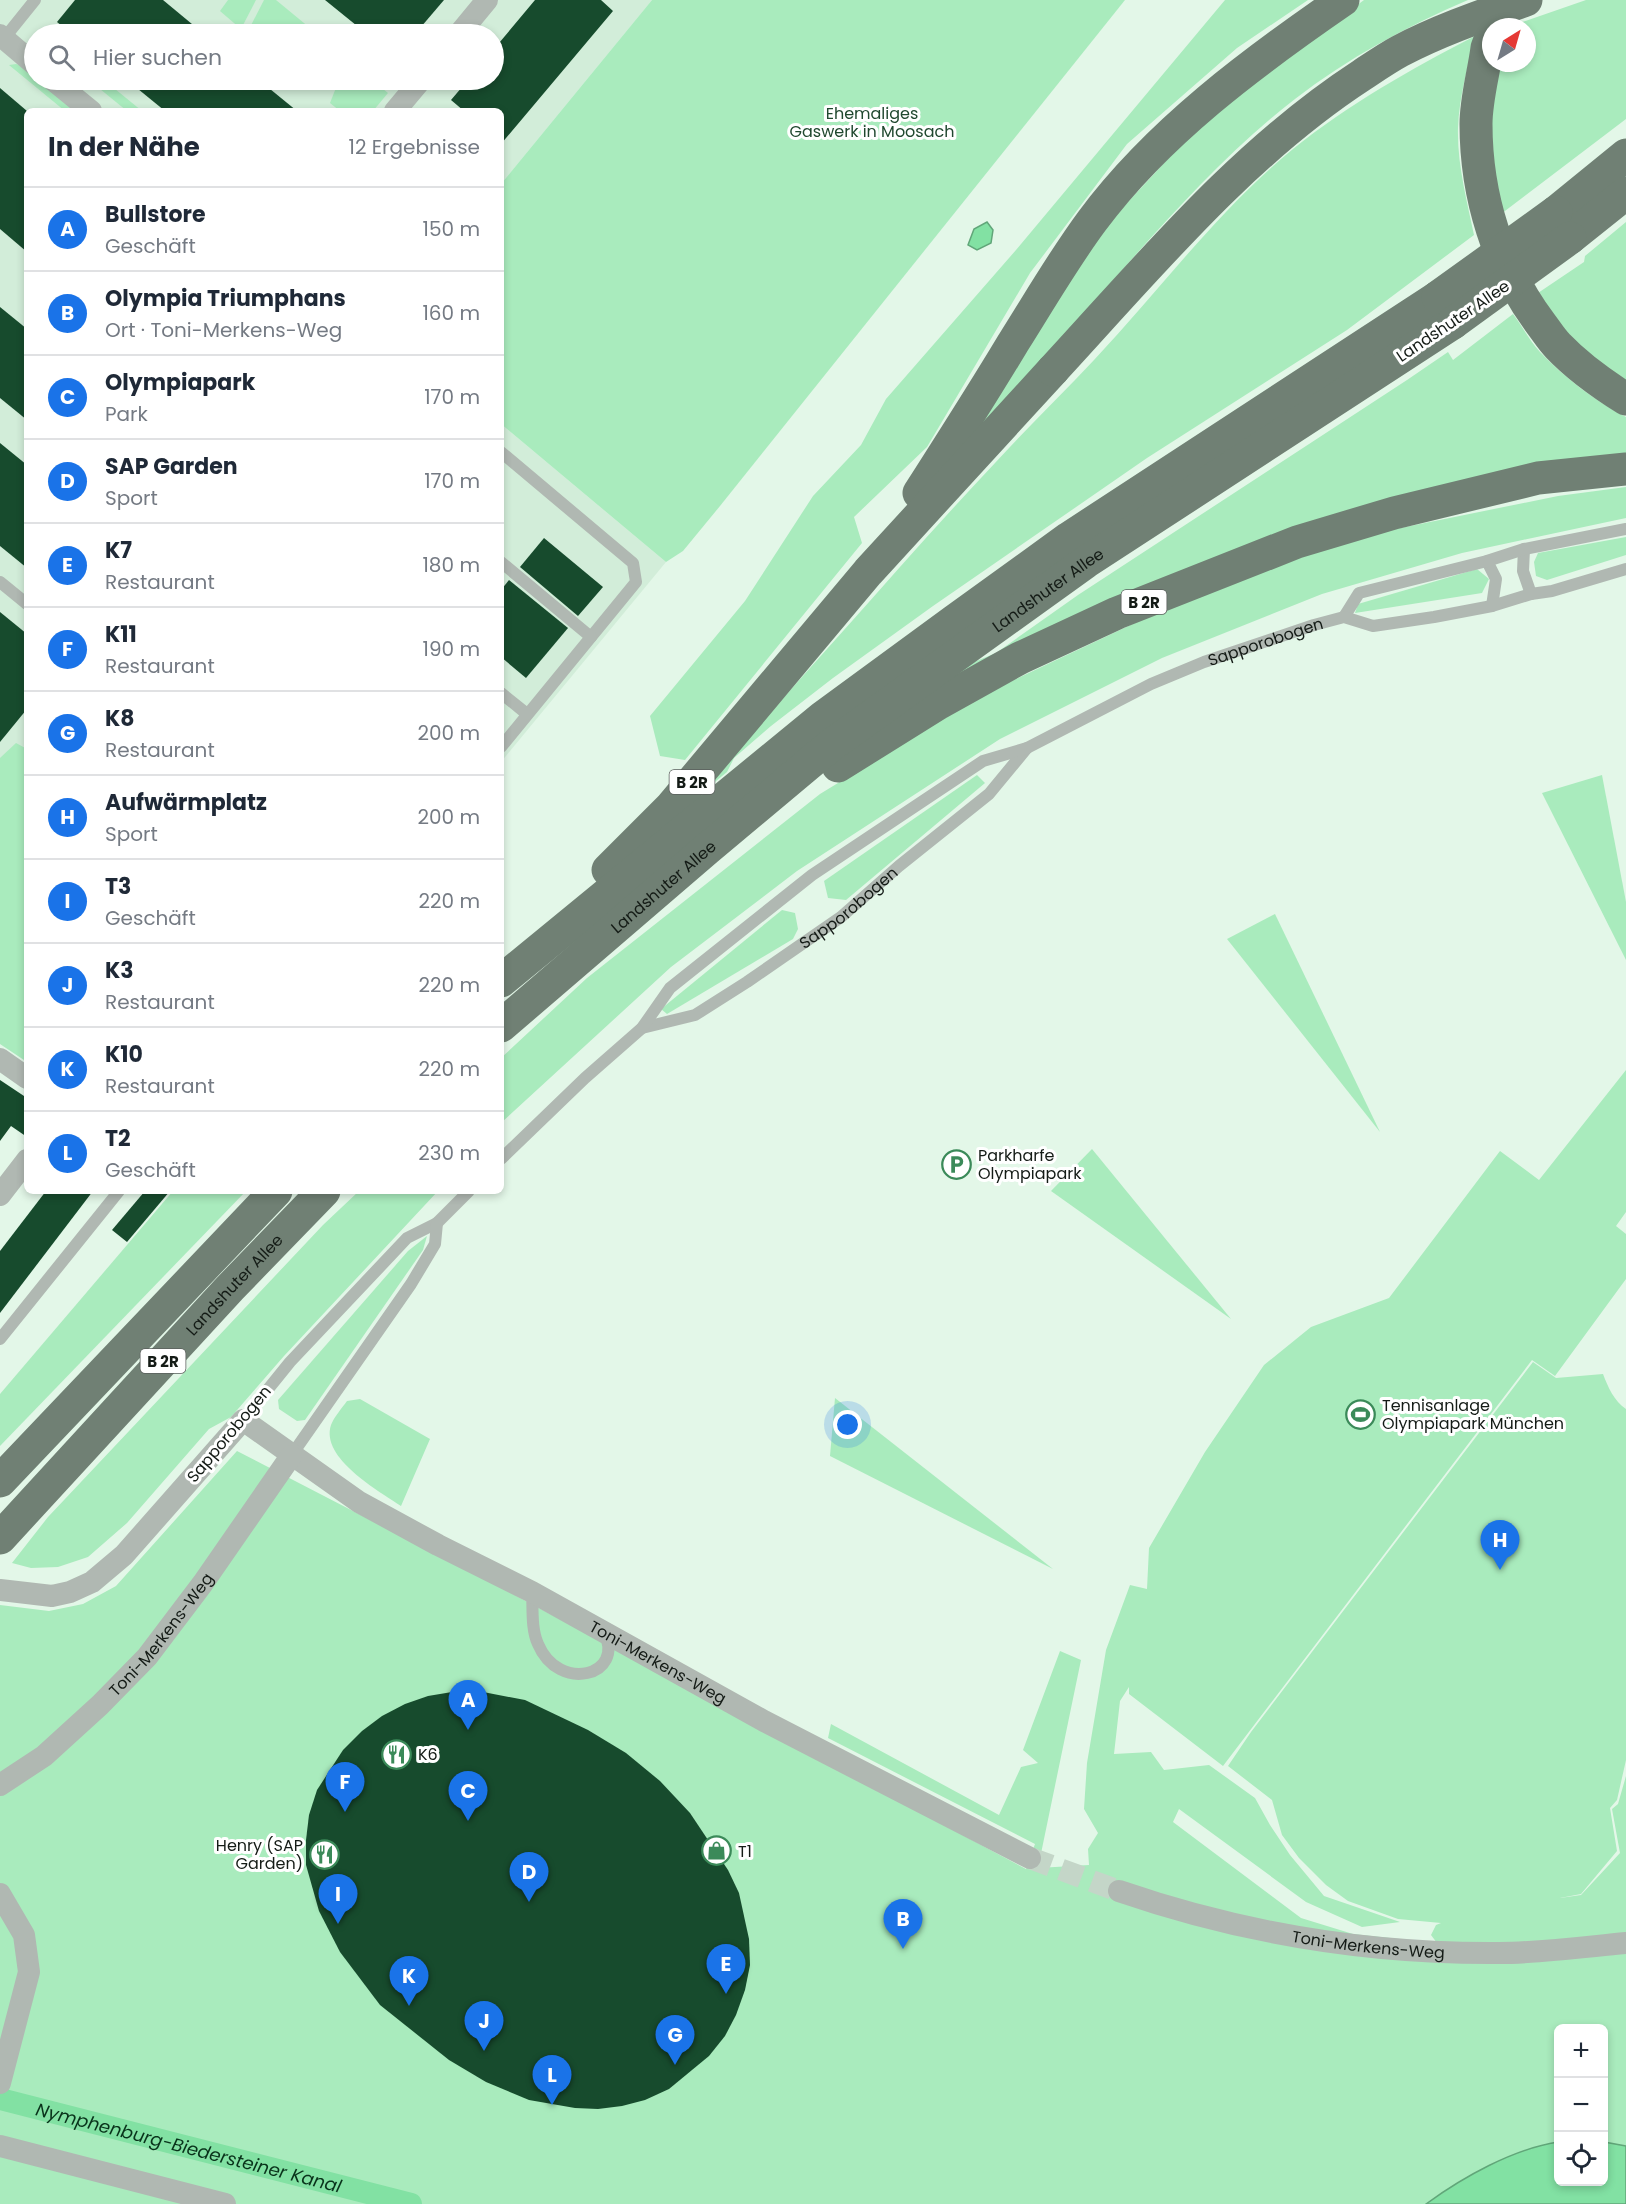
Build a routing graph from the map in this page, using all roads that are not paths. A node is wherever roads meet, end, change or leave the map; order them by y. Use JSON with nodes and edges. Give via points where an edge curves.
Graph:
{"nodes":[{"id":1,"x":35,"y":0,"type":"edge"},
{"id":2,"x":488,"y":0,"type":"edge"},
{"id":3,"x":1343,"y":0,"type":"edge"},
{"id":4,"x":1504,"y":0,"type":"edge"},
{"id":5,"x":1526,"y":0,"type":"edge"},
{"id":6,"x":1498,"y":18,"type":"edge"},
{"id":7,"x":468,"y":24,"type":"edge"},
{"id":8,"x":1,"y":39,"type":"edge"},
{"id":9,"x":24,"y":56,"type":"edge"},
{"id":10,"x":1483,"y":72,"type":"edge"},
{"id":11,"x":65,"y":90,"type":"edge"},
{"id":12,"x":413,"y":90,"type":"edge"},
{"id":13,"x":87,"y":108,"type":"edge"},
{"id":14,"x":398,"y":108,"type":"edge"},
{"id":15,"x":1626,"y":156,"type":"edge"},
{"id":16,"x":1626,"y":193,"type":"edge"},
{"id":17,"x":1563,"y":225,"type":"junction"},
{"id":18,"x":1445,"y":310,"type":"junction"},
{"id":19,"x":1626,"y":399,"type":"edge"},
{"id":20,"x":504,"y":454,"type":"edge"},
{"id":21,"x":1626,"y":469,"type":"edge"},
{"id":22,"x":1626,"y":529,"type":"edge"},
{"id":23,"x":1524,"y":549,"type":"junction"},
{"id":24,"x":1487,"y":561,"type":"junction"},
{"id":25,"x":504,"y":564,"type":"edge"},
{"id":26,"x":1626,"y":569,"type":"edge"},
{"id":27,"x":868,"y":572,"type":"junction"},
{"id":28,"x":0,"y":582,"type":"edge"},
{"id":29,"x":1531,"y":594,"type":"junction"},
{"id":30,"x":24,"y":602,"type":"edge"},
{"id":31,"x":1492,"y":606,"type":"junction"},
{"id":32,"x":1344,"y":617,"type":"junction"},
{"id":33,"x":591,"y":636,"type":"junction"},
{"id":34,"x":504,"y":695,"type":"edge"},
{"id":35,"x":527,"y":714,"type":"junction"},
{"id":36,"x":504,"y":743,"type":"edge"},
{"id":37,"x":1027,"y":748,"type":"junction"},
{"id":38,"x":707,"y":849,"type":"junction"},
{"id":39,"x":504,"y":976,"type":"edge"},
{"id":40,"x":504,"y":977,"type":"edge"},
{"id":41,"x":504,"y":1023,"type":"edge"},
{"id":42,"x":642,"y":1028,"type":"junction"},
{"id":43,"x":0,"y":1059,"type":"edge"},
{"id":44,"x":24,"y":1076,"type":"edge"},
{"id":45,"x":504,"y":1156,"type":"edge"},
{"id":46,"x":24,"y":1164,"type":"edge"},
{"id":47,"x":117,"y":1194,"type":"edge"},
{"id":48,"x":273,"y":1194,"type":"edge"},
{"id":49,"x":321,"y":1194,"type":"edge"},
{"id":50,"x":466,"y":1194,"type":"edge"},
{"id":51,"x":0,"y":1195,"type":"edge"},
{"id":52,"x":437,"y":1223,"type":"junction"},
{"id":53,"x":0,"y":1339,"type":"edge"},
{"id":54,"x":243,"y":1420,"type":"junction"},
{"id":55,"x":291,"y":1456,"type":"junction"},
{"id":56,"x":0,"y":1481,"type":"edge"},
{"id":57,"x":2,"y":1535,"type":"edge"},
{"id":58,"x":0,"y":1590,"type":"edge"},
{"id":59,"x":532,"y":1592,"type":"junction"},
{"id":60,"x":604,"y":1633,"type":"junction"},
{"id":61,"x":0,"y":1785,"type":"edge"},
{"id":62,"x":1030,"y":1858,"type":"tunnel mouth"},
{"id":63,"x":1119,"y":1891,"type":"tunnel mouth"},
{"id":64,"x":0,"y":1894,"type":"edge"},
{"id":65,"x":1626,"y":1943,"type":"edge"},
{"id":66,"x":2,"y":2076,"type":"edge"},
{"id":67,"x":0,"y":2146,"type":"edge"},
{"id":68,"x":225,"y":2204,"type":"edge"}],
"edges":[{"from":1,"to":8,"type":"lane"},
{"from":2,"to":7,"type":"street"},
{"from":3,"to":27,"type":"highway","via":[[1251,66],[1193,114],[1092,220]]},
{"from":4,"to":6,"type":"highway"},
{"from":5,"to":27,"type":"highway","name":"Landshuter Allee","number":"B 2R","bridge":true,"via":[[1399,51],[1332,94],[1271,143],[1203,210]]},
{"from":8,"to":9,"type":"street"},
{"from":10,"to":19,"type":"highway","via":[[1476,122],[1478,171],[1489,220],[1508,270],[1527,305],[1557,345]]},
{"from":11,"to":13,"type":"street"},
{"from":12,"to":14,"type":"street"},
{"from":15,"to":17,"type":"highway","name":"Landshuter Allee"},
{"from":16,"to":17,"type":"highway","name":"Landshuter Allee"},
{"from":17,"to":18,"type":"highway","name":"Landshuter Allee","bridge":true},
{"from":18,"to":38,"type":"highway","name":"Landshuter Allee","via":[[830,746]]},
{"from":18,"to":40,"type":"highway","name":"Landshuter Allee","via":[[1069,538],[823,717]]},
{"from":20,"to":33,"type":"lane","via":[[633,562],[636,582]]},
{"from":21,"to":38,"type":"highway","number":"B 2R","via":[[1538,478],[1394,513],[1297,542],[1127,609],[1020,658],[939,703]]},
{"from":22,"to":23,"type":"lane","name":"Sapporobogen"},
{"from":23,"to":24,"type":"lane","name":"Sapporobogen"},
{"from":23,"to":29,"type":"lane","via":[[1523,571]]},
{"from":24,"to":31,"type":"lane","via":[[1496,579]]},
{"from":24,"to":32,"type":"lane","name":"Sapporobogen","via":[[1359,593]]},
{"from":25,"to":33,"type":"lane"},
{"from":26,"to":29,"type":"lane","name":"Sapporobogen"},
{"from":27,"to":39,"type":"highway","name":"Landshuter Allee","number":"B 2R","via":[[670,808]]},
{"from":28,"to":30,"type":"lane"},
{"from":29,"to":31,"type":"lane","name":"Sapporobogen"},
{"from":31,"to":32,"type":"lane","name":"Sapporobogen","via":[[1373,626]]},
{"from":32,"to":37,"type":"lane","name":"Sapporobogen","via":[[1256,644],[1151,684]]},
{"from":33,"to":35,"type":"lane"},
{"from":34,"to":35,"type":"lane"},
{"from":35,"to":36,"type":"lane"},
{"from":37,"to":42,"type":"lane","name":"Sapporobogen","via":[[983,761],[812,875],[670,988]]},
{"from":37,"to":42,"type":"lane","name":"Sapporobogen","via":[[989,794],[841,917],[695,1015]]},
{"from":38,"to":41,"type":"highway","name":"Landshuter Allee","number":"B 2R"},
{"from":42,"to":45,"type":"lane","name":"Sapporobogen"},
{"from":43,"to":44,"type":"street"},
{"from":46,"to":51,"type":"street"},
{"from":47,"to":53,"type":"lane"},
{"from":48,"to":56,"type":"highway","number":"B 2R"},
{"from":49,"to":57,"type":"highway","name":"Landshuter Allee","number":"B 2R"},
{"from":50,"to":52,"type":"lane","name":"Sapporobogen"},
{"from":52,"to":54,"type":"lane","name":"Sapporobogen","via":[[407,1238],[290,1362]]},
{"from":52,"to":55,"type":"lane","via":[[435,1244],[411,1284]]},
{"from":54,"to":55,"type":"street","name":"Toni-Merkens-Weg"},
{"from":54,"to":58,"type":"street","name":"Sapporobogen","via":[[124,1555],[93,1582],[52,1596]]},
{"from":55,"to":59,"type":"street","name":"Toni-Merkens-Weg","via":[[359,1502]]},
{"from":55,"to":61,"type":"street","name":"Toni-Merkens-Weg","via":[[147,1657],[44,1756]]},
{"from":59,"to":60,"type":"street","name":"Toni-Merkens-Weg"},
{"from":59,"to":60,"type":"lane","via":[[537,1644],[552,1663],[571,1675],[587,1674],[599,1667],[608,1648]]},
{"from":60,"to":62,"type":"street","name":"Toni-Merkens-Weg","via":[[764,1721]]},
{"from":63,"to":65,"type":"street","name":"Toni-Merkens-Weg","via":[[1269,1933],[1420,1952],[1501,1953]]},
{"from":64,"to":66,"type":"street","via":[[24,1935],[29,1972]]},
{"from":67,"to":68,"type":"street"}]}
